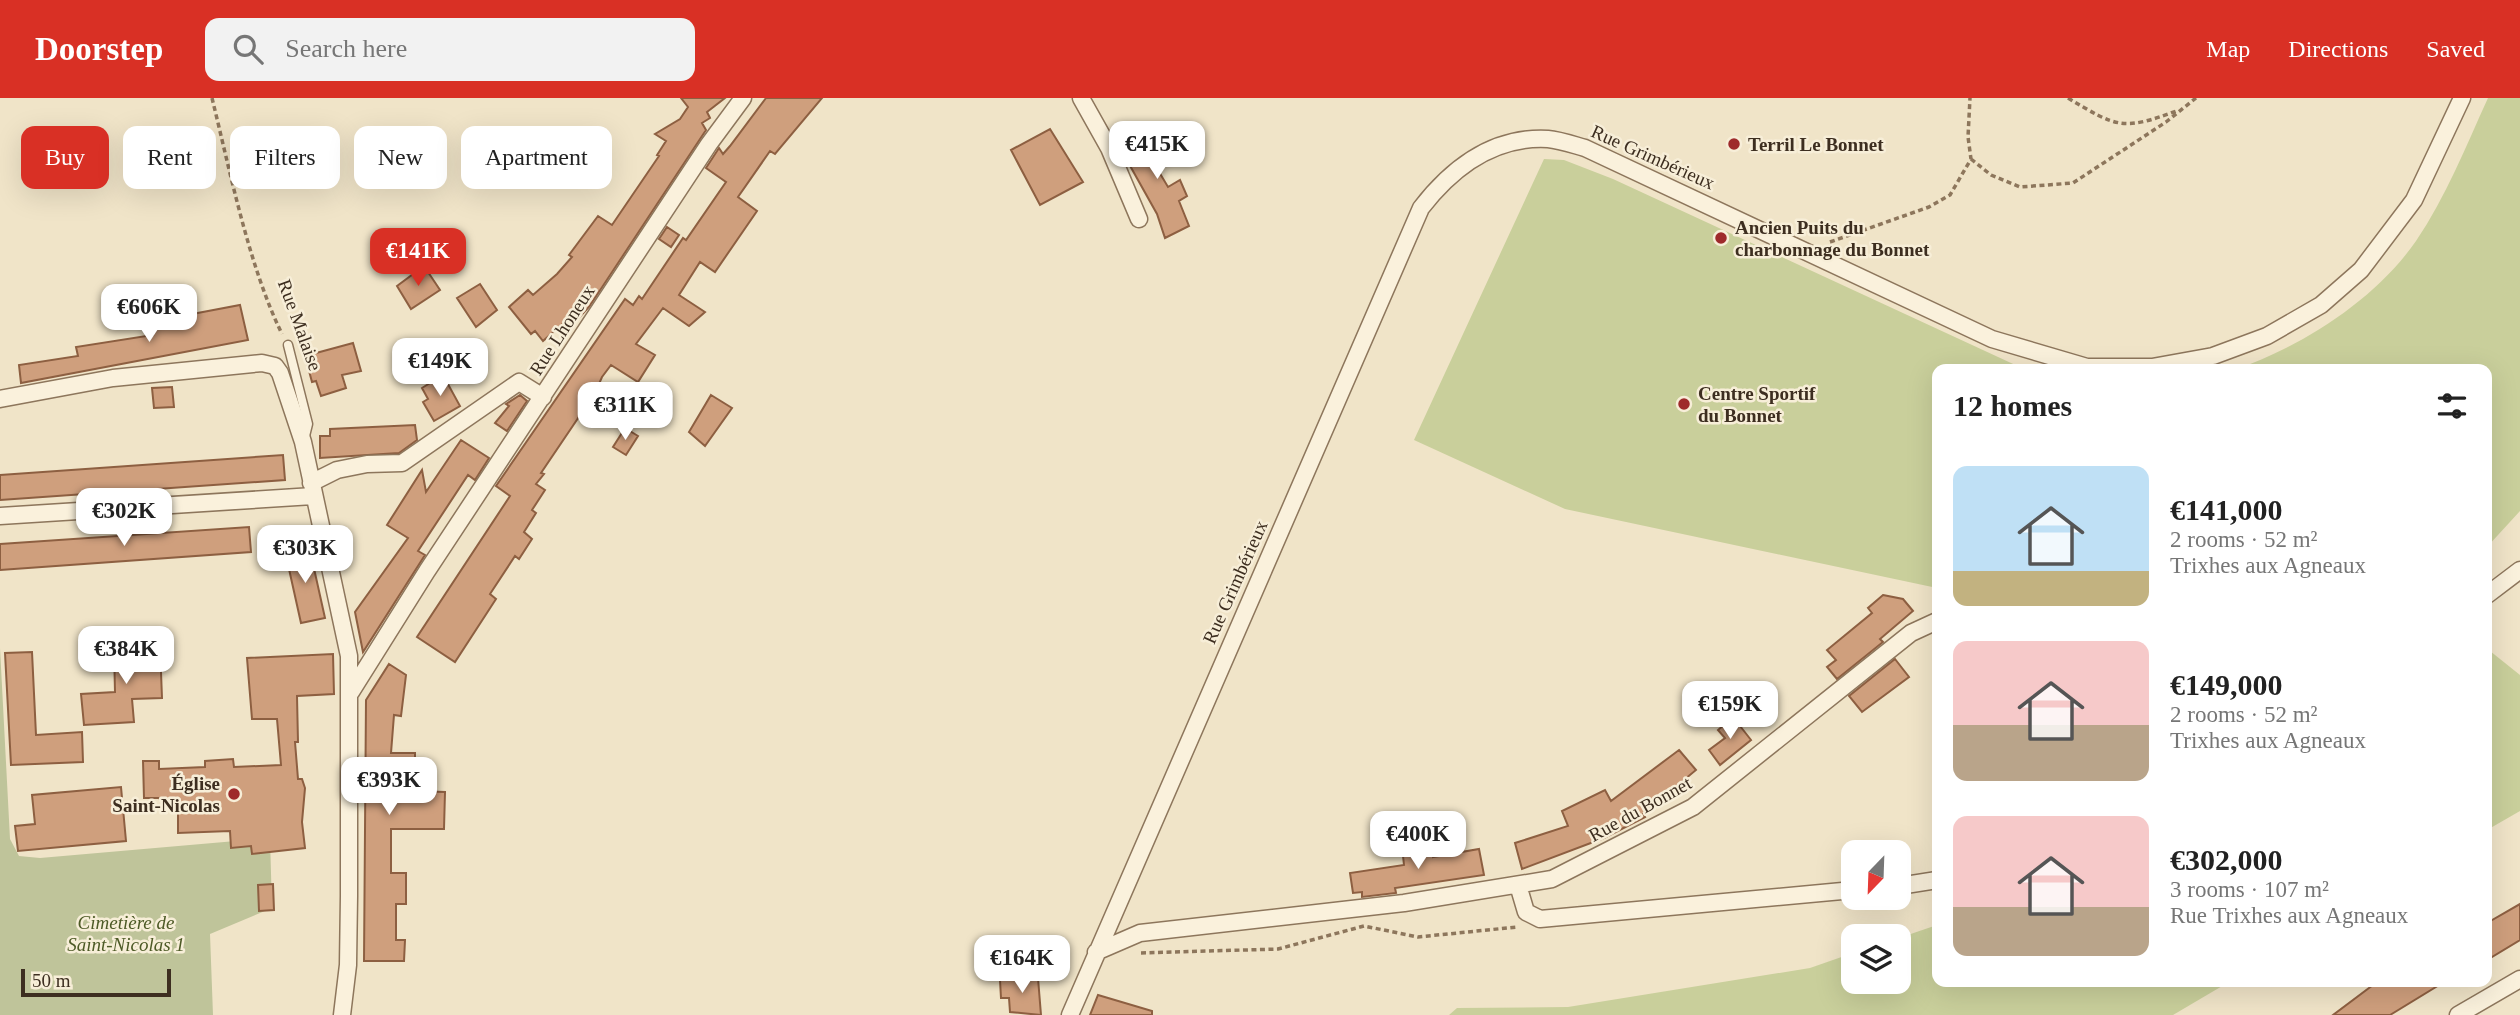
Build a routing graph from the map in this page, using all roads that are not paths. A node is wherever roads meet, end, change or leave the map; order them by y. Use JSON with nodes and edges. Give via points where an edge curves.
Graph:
{"nodes":[{"id":1,"x":743,"y":98,"type":"edge"},
{"id":2,"x":1082,"y":98,"type":"edge"},
{"id":3,"x":2462,"y":98,"type":"edge"},
{"id":4,"x":1139,"y":219,"type":"dead end"},
{"id":5,"x":288,"y":345,"type":"road end"},
{"id":6,"x":2077,"y":364,"type":"edge"},
{"id":7,"x":2170,"y":364,"type":"edge"},
{"id":8,"x":544,"y":397,"type":"junction"},
{"id":9,"x":0,"y":399,"type":"edge"},
{"id":10,"x":303,"y":442,"type":"junction"},
{"id":11,"x":312,"y":489,"type":"junction"},
{"id":12,"x":0,"y":516,"type":"edge"},
{"id":13,"x":2520,"y":570,"type":"edge"},
{"id":14,"x":2492,"y":591,"type":"edge"},
{"id":15,"x":1932,"y":623,"type":"edge"},
{"id":16,"x":351,"y":692,"type":"junction"},
{"id":17,"x":1932,"y":881,"type":"edge"},
{"id":18,"x":1911,"y":884,"type":"edge"},
{"id":19,"x":1518,"y":885,"type":"junction"},
{"id":20,"x":1841,"y":891,"type":"edge"},
{"id":21,"x":1096,"y":952,"type":"junction"},
{"id":22,"x":2520,"y":979,"type":"edge"},
{"id":23,"x":342,"y":1015,"type":"edge"},
{"id":24,"x":1070,"y":1015,"type":"edge"},
{"id":25,"x":2458,"y":1015,"type":"edge"}],
"edges":[{"from":1,"to":8,"type":"street","name":"Rue Lhoneux"},
{"from":2,"to":4,"type":"street"},
{"from":3,"to":7,"type":"street","name":"Rue Grimbérieux","via":[[2414,200],[2361,270],[2322,304],[2267,335],[2224,352]]},
{"from":5,"to":10,"type":"lane","name":"Rue Malaise","via":[[308,424]]},
{"from":6,"to":21,"type":"street","name":"Rue Grimbérieux","via":[[1992,339],[1586,148],[1548,139],[1508,144],[1467,160],[1440,183],[1421,208]]},
{"from":8,"to":11,"type":"street","via":[[519,382],[402,463],[337,470]]},
{"from":8,"to":16,"type":"street","name":"Rue Lhoneux"},
{"from":9,"to":10,"type":"street","via":[[113,377],[270,363],[280,373]]},
{"from":10,"to":11,"type":"street","name":"Rue Malaise"},
{"from":11,"to":12,"type":"street"},
{"from":11,"to":16,"type":"street","name":"Rue Malaise","via":[[349,656]]},
{"from":13,"to":14,"type":"street"},
{"from":15,"to":19,"type":"street","name":"Rue du Bonnet","via":[[1911,633],[1693,807],[1552,878]]},
{"from":16,"to":23,"type":"street","name":"Rue Malaise","via":[[348,965]]},
{"from":17,"to":18,"type":"street"},
{"from":19,"to":20,"type":"street","via":[[1526,912],[1531,917],[1551,918]]},
{"from":19,"to":21,"type":"street","name":"Rue du Bonnet","via":[[1140,933]]},
{"from":21,"to":24,"type":"street"},
{"from":22,"to":25,"type":"street"}]}
